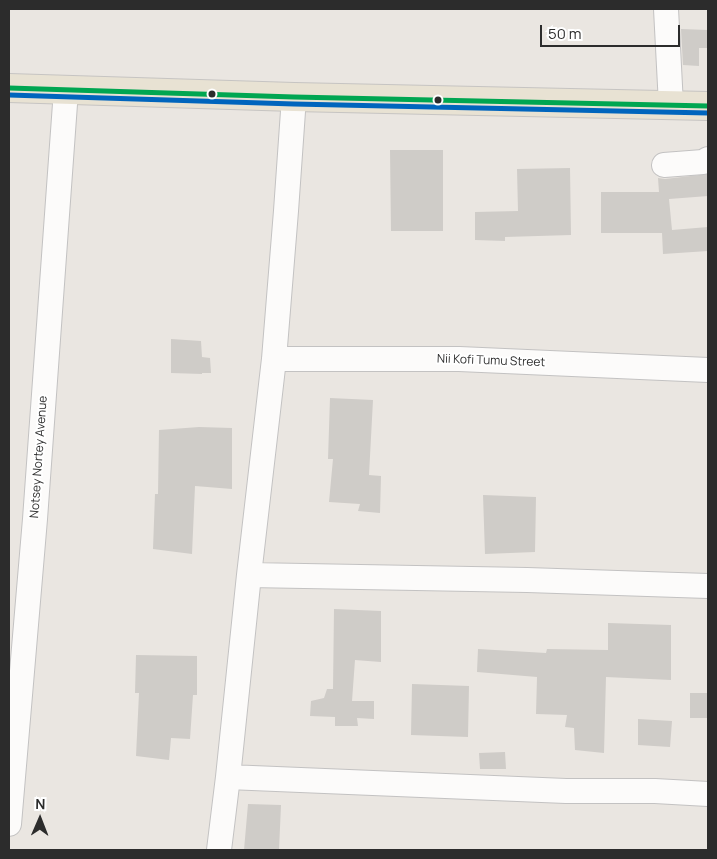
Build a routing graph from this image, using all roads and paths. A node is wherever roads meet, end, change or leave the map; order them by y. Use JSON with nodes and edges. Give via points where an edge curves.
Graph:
{"nodes":[{"id":1,"x":666,"y":9,"type":"edge"},
{"id":2,"x":9,"y":88,"type":"edge"},
{"id":3,"x":66,"y":90,"type":"junction"},
{"id":4,"x":294,"y":97,"type":"junction"},
{"id":5,"x":671,"y":105,"type":"junction"},
{"id":6,"x":708,"y":106,"type":"edge"},
{"id":7,"x":708,"y":159,"type":"edge"},
{"id":8,"x":664,"y":165,"type":"dead end"},
{"id":9,"x":274,"y":359,"type":"junction"},
{"id":10,"x":708,"y":370,"type":"edge"},
{"id":11,"x":249,"y":575,"type":"junction"},
{"id":12,"x":708,"y":586,"type":"edge"},
{"id":13,"x":228,"y":777,"type":"junction"},
{"id":14,"x":708,"y":794,"type":"edge"},
{"id":15,"x":9,"y":824,"type":"edge"},
{"id":16,"x":219,"y":850,"type":"edge"}],
"edges":[{"from":1,"to":5,"type":"street"},
{"from":2,"to":3,"type":"main road"},
{"from":3,"to":4,"type":"main road"},
{"from":3,"to":15,"type":"street","name":"Notsey Nortey Avenue"},
{"from":4,"to":5,"type":"main road"},
{"from":4,"to":9,"type":"street"},
{"from":5,"to":6,"type":"main road"},
{"from":7,"to":8,"type":"street"},
{"from":9,"to":10,"type":"street","name":"Nii Kofi Tumu Street","via":[[460,359]]},
{"from":9,"to":11,"type":"street"},
{"from":11,"to":12,"type":"street"},
{"from":11,"to":13,"type":"street"},
{"from":13,"to":14,"type":"street"},
{"from":13,"to":16,"type":"street"}]}
